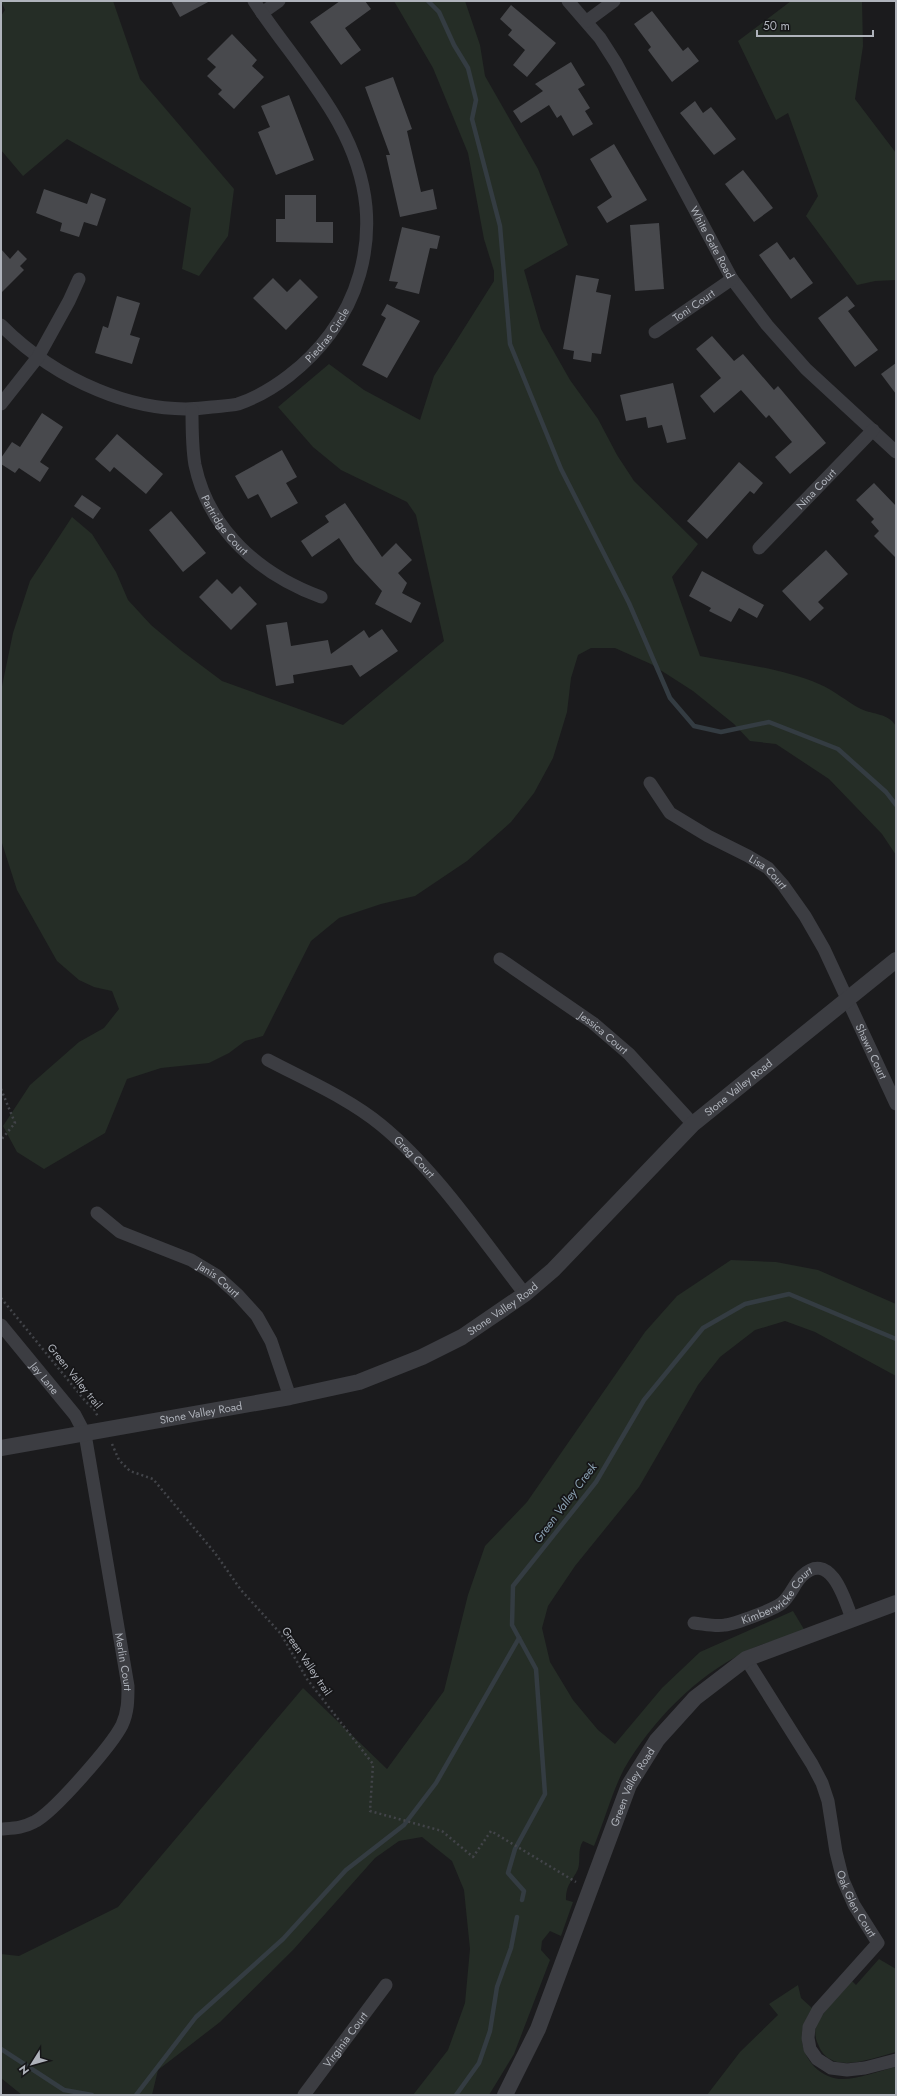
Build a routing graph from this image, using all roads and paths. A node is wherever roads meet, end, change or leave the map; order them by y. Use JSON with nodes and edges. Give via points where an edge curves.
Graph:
{"nodes":[{"id":1,"x":254,"y":1,"type":"edge"},
{"id":2,"x":279,"y":1,"type":"edge"},
{"id":3,"x":568,"y":1,"type":"edge"},
{"id":4,"x":614,"y":1,"type":"edge"},
{"id":5,"x":262,"y":13,"type":"junction"},
{"id":6,"x":587,"y":22,"type":"junction"},
{"id":7,"x":79,"y":279,"type":"dead end"},
{"id":8,"x":732,"y":279,"type":"junction"},
{"id":9,"x":1,"y":325,"type":"edge"},
{"id":10,"x":655,"y":332,"type":"dead end"},
{"id":11,"x":38,"y":357,"type":"junction"},
{"id":12,"x":1,"y":404,"type":"edge"},
{"id":13,"x":192,"y":410,"type":"junction"},
{"id":14,"x":873,"y":430,"type":"junction"},
{"id":15,"x":896,"y":452,"type":"edge"},
{"id":16,"x":759,"y":548,"type":"dead end"},
{"id":17,"x":321,"y":597,"type":"dead end"},
{"id":18,"x":650,"y":783,"type":"dead end"},
{"id":19,"x":500,"y":959,"type":"dead end"},
{"id":20,"x":896,"y":960,"type":"edge"},
{"id":21,"x":846,"y":999,"type":"junction"},
{"id":22,"x":268,"y":1060,"type":"dead end"},
{"id":23,"x":1,"y":1088,"type":"edge"},
{"id":24,"x":896,"y":1104,"type":"edge"},
{"id":25,"x":692,"y":1124,"type":"junction"},
{"id":26,"x":1,"y":1140,"type":"edge"},
{"id":27,"x":97,"y":1213,"type":"dead end"},
{"id":28,"x":525,"y":1294,"type":"junction"},
{"id":29,"x":1,"y":1298,"type":"edge"},
{"id":30,"x":1,"y":1325,"type":"edge"},
{"id":31,"x":290,"y":1397,"type":"junction"},
{"id":32,"x":105,"y":1430,"type":"junction"},
{"id":33,"x":85,"y":1434,"type":"junction"},
{"id":34,"x":1,"y":1448,"type":"edge"},
{"id":35,"x":896,"y":1603,"type":"edge"},
{"id":36,"x":852,"y":1619,"type":"junction"},
{"id":37,"x":694,"y":1623,"type":"dead end"},
{"id":38,"x":746,"y":1659,"type":"junction"},
{"id":39,"x":1,"y":1829,"type":"edge"},
{"id":40,"x":590,"y":1890,"type":"junction"},
{"id":41,"x":386,"y":1985,"type":"dead end"},
{"id":42,"x":896,"y":2060,"type":"edge"},
{"id":43,"x":304,"y":2095,"type":"edge"},
{"id":44,"x":505,"y":2095,"type":"edge"}],
"edges":[{"from":1,"to":5,"type":"street","name":"Piedras Circle"},
{"from":2,"to":5,"type":"street"},
{"from":3,"to":6,"type":"street","name":"White Gate Road"},
{"from":4,"to":6,"type":"street"},
{"from":5,"to":13,"type":"street","name":"Piedras Circle","via":[[328,104],[355,154],[366,207],[366,235],[361,274],[344,315],[320,348],[280,383],[237,404]]},
{"from":6,"to":8,"type":"street","name":"White Gate Road","via":[[616,63]]},
{"from":7,"to":11,"type":"street"},
{"from":8,"to":10,"type":"street","name":"Toni Court"},
{"from":8,"to":14,"type":"street","name":"White Gate Road","via":[[767,325],[806,369]]},
{"from":9,"to":11,"type":"street","name":"Piedras Circle"},
{"from":11,"to":12,"type":"street"},
{"from":11,"to":13,"type":"street","name":"Piedras Circle","via":[[88,387],[142,403]]},
{"from":13,"to":17,"type":"street","name":"Partridge Court","via":[[195,465],[207,501],[226,532],[254,561],[284,581]]},
{"from":14,"to":15,"type":"street","name":"White Gate Road"},
{"from":14,"to":16,"type":"street","name":"Nina Court"},
{"from":18,"to":21,"type":"street","name":"Lisa Court","via":[[670,813],[768,868],[783,884],[806,916]]},
{"from":19,"to":25,"type":"street","name":"Jessica Court","via":[[593,1023],[628,1054]]},
{"from":20,"to":21,"type":"street","name":"Stone Valley Road"},
{"from":21,"to":24,"type":"street","name":"Shawn Court"},
{"from":21,"to":25,"type":"street","name":"Stone Valley Road"},
{"from":22,"to":28,"type":"street","name":"Greg Court","via":[[346,1101],[380,1125],[413,1154]]},
{"from":23,"to":26,"type":"path","via":[[15,1123]]},
{"from":25,"to":28,"type":"street","name":"Stone Valley Road","via":[[580,1244]]},
{"from":27,"to":31,"type":"street","name":"Janis Court","via":[[120,1232],[191,1260],[216,1275],[238,1295],[257,1316],[271,1341]]},
{"from":28,"to":31,"type":"street","name":"Stone Valley Road","via":[[462,1337],[422,1357],[359,1382]]},
{"from":29,"to":32,"type":"path","name":"Green Valley trail","via":[[94,1409]]},
{"from":30,"to":33,"type":"street","name":"Jay Lane","via":[[75,1415]]},
{"from":31,"to":32,"type":"street","name":"Stone Valley Road"},
{"from":32,"to":33,"type":"street","name":"Stone Valley Road"},
{"from":32,"to":40,"type":"path","name":"Green Valley trail","via":[[119,1460],[130,1471],[154,1479],[215,1553],[241,1590],[281,1634],[307,1679],[373,1764],[370,1811],[442,1831],[473,1857],[491,1831]]},
{"from":33,"to":34,"type":"street","name":"Stone Valley Road"},
{"from":33,"to":39,"type":"street","name":"Merlin Court","via":[[128,1686],[129,1707],[112,1739],[47,1813],[22,1828]]},
{"from":35,"to":36,"type":"street","name":"Green Valley Road"},
{"from":36,"to":37,"type":"street","name":"Kimberwicke Court","via":[[836,1582],[828,1571],[820,1568],[810,1569],[782,1604],[773,1608],[724,1626]]},
{"from":36,"to":38,"type":"street","name":"Green Valley Road"},
{"from":38,"to":40,"type":"street","name":"Green Valley Road","via":[[696,1698],[657,1740],[629,1785]]},
{"from":38,"to":42,"type":"street","name":"Oak Glen Court","via":[[822,1783],[828,1801],[843,1880],[854,1905],[878,1943],[818,2010],[809,2026],[810,2049],[817,2059],[831,2068],[842,2070],[865,2068]]},
{"from":40,"to":44,"type":"street","name":"Green Valley Road","via":[[538,2029]]},
{"from":41,"to":43,"type":"street","name":"Virginia Court"}]}
